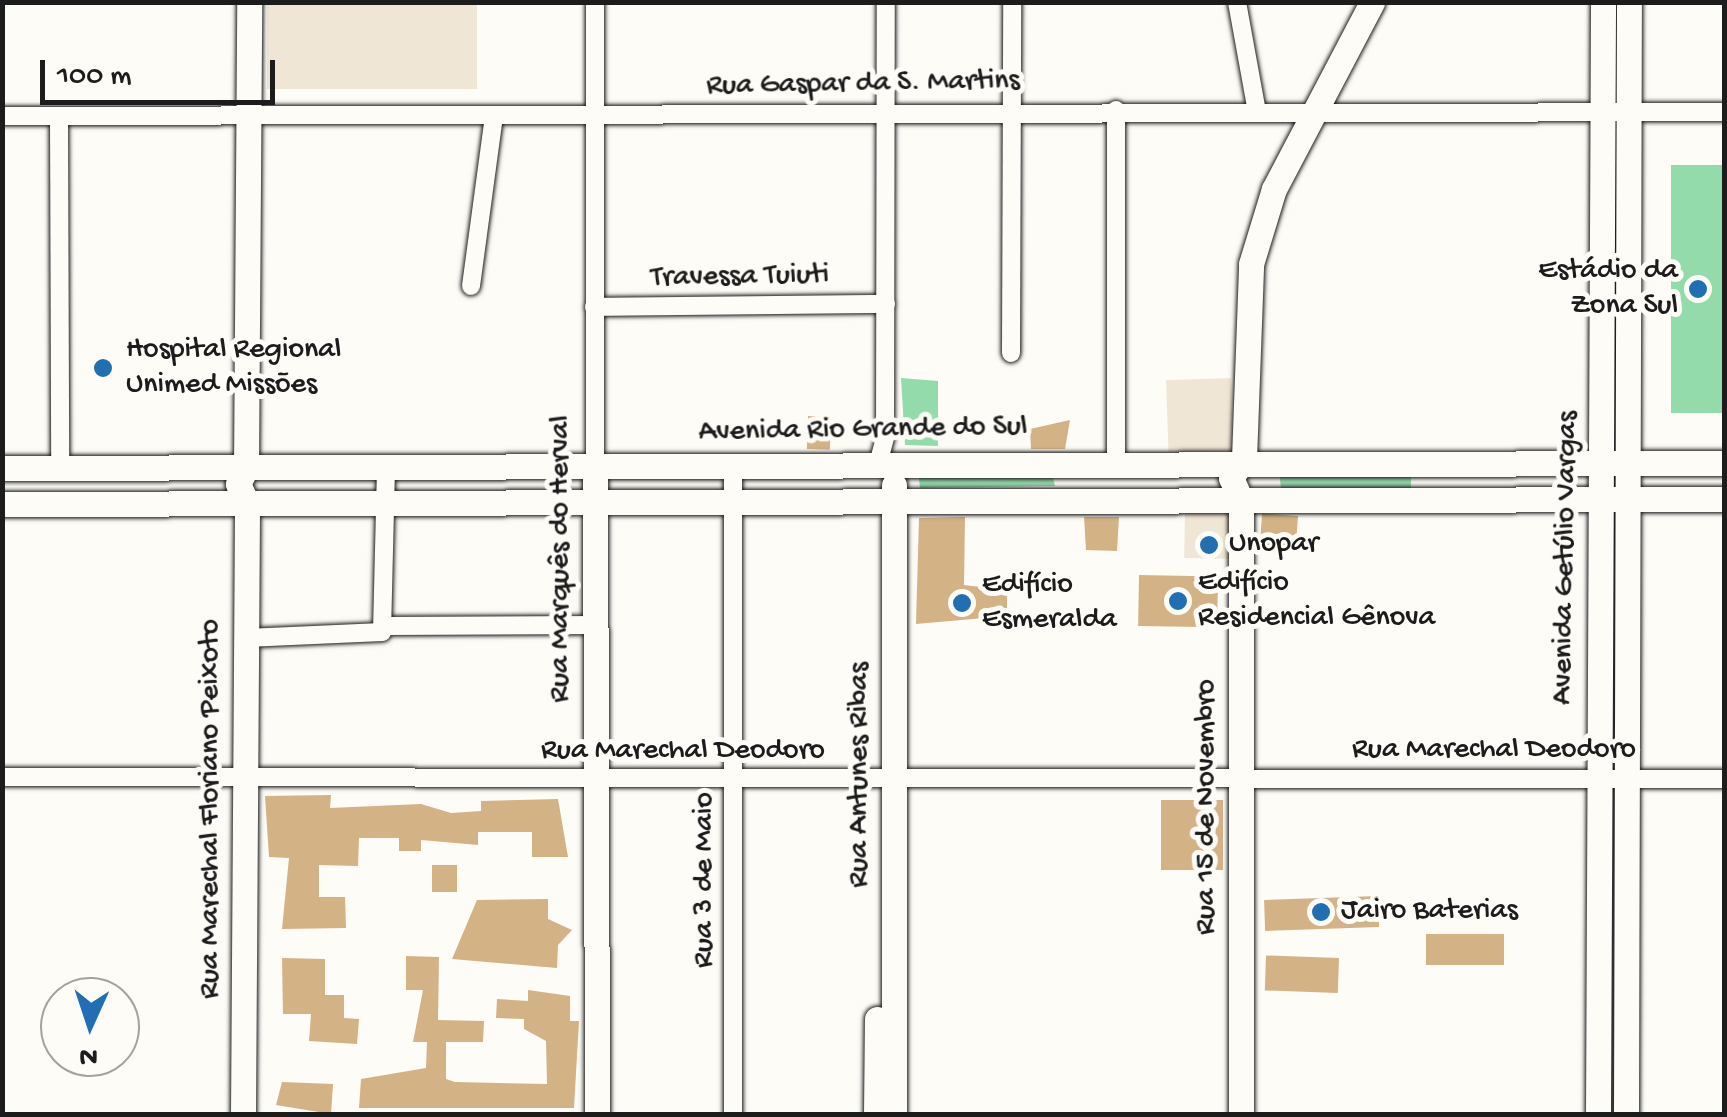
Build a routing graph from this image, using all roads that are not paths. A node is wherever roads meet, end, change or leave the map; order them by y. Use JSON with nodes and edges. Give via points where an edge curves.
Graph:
{"nodes":[{"id":1,"x":248,"y":2,"type":"edge"},
{"id":2,"x":594,"y":2,"type":"edge"},
{"id":3,"x":886,"y":2,"type":"edge"},
{"id":4,"x":1012,"y":2,"type":"edge"},
{"id":5,"x":1236,"y":2,"type":"edge"},
{"id":6,"x":1372,"y":2,"type":"edge"},
{"id":7,"x":1603,"y":2,"type":"edge"},
{"id":8,"x":1629,"y":2,"type":"edge"},
{"id":9,"x":1256,"y":107,"type":"junction"},
{"id":10,"x":1013,"y":110,"type":"junction"},
{"id":11,"x":1116,"y":110,"type":"junction"},
{"id":12,"x":1312,"y":110,"type":"junction"},
{"id":13,"x":886,"y":112,"type":"junction"},
{"id":14,"x":1724,"y":112,"type":"edge"},
{"id":15,"x":1616,"y":113,"type":"junction"},
{"id":16,"x":596,"y":114,"type":"junction"},
{"id":17,"x":2,"y":116,"type":"edge"},
{"id":18,"x":494,"y":116,"type":"junction"},
{"id":19,"x":59,"y":118,"type":"junction"},
{"id":20,"x":247,"y":119,"type":"junction"},
{"id":21,"x":471,"y":286,"type":"dead end"},
{"id":22,"x":1616,"y":299,"type":"junction"},
{"id":23,"x":886,"y":304,"type":"junction"},
{"id":24,"x":594,"y":307,"type":"junction"},
{"id":25,"x":1011,"y":353,"type":"dead end"},
{"id":26,"x":1116,"y":459,"type":"junction"},
{"id":27,"x":1244,"y":459,"type":"junction"},
{"id":28,"x":1055,"y":460,"type":"junction"},
{"id":29,"x":1419,"y":462,"type":"junction"},
{"id":30,"x":1502,"y":462,"type":"junction"},
{"id":31,"x":1602,"y":463,"type":"junction"},
{"id":32,"x":1724,"y":463,"type":"edge"},
{"id":33,"x":886,"y":464,"type":"junction"},
{"id":34,"x":1631,"y":464,"type":"junction"},
{"id":35,"x":594,"y":466,"type":"junction"},
{"id":36,"x":732,"y":466,"type":"junction"},
{"id":37,"x":386,"y":467,"type":"junction"},
{"id":38,"x":2,"y":468,"type":"edge"},
{"id":39,"x":60,"y":468,"type":"junction"},
{"id":40,"x":104,"y":468,"type":"junction"},
{"id":41,"x":246,"y":468,"type":"junction"},
{"id":42,"x":1724,"y":498,"type":"edge"},
{"id":43,"x":886,"y":500,"type":"junction"},
{"id":44,"x":1056,"y":500,"type":"junction"},
{"id":45,"x":1242,"y":500,"type":"junction"},
{"id":46,"x":1420,"y":500,"type":"junction"},
{"id":47,"x":1503,"y":500,"type":"junction"},
{"id":48,"x":1630,"y":500,"type":"junction"},
{"id":49,"x":732,"y":501,"type":"junction"},
{"id":50,"x":594,"y":502,"type":"junction"},
{"id":51,"x":1602,"y":502,"type":"junction"},
{"id":52,"x":104,"y":503,"type":"junction"},
{"id":53,"x":247,"y":503,"type":"junction"},
{"id":54,"x":386,"y":503,"type":"junction"},
{"id":55,"x":2,"y":504,"type":"edge"},
{"id":56,"x":595,"y":625,"type":"junction"},
{"id":57,"x":387,"y":626,"type":"junction"},
{"id":58,"x":246,"y":638,"type":"junction"},
{"id":59,"x":1596,"y":640,"type":"junction"},
{"id":60,"x":1625,"y":640,"type":"junction"},
{"id":61,"x":2,"y":778,"type":"edge"},
{"id":62,"x":1239,"y":778,"type":"junction"},
{"id":63,"x":1597,"y":778,"type":"junction"},
{"id":64,"x":1626,"y":778,"type":"junction"},
{"id":65,"x":245,"y":779,"type":"junction"},
{"id":66,"x":885,"y":779,"type":"junction"},
{"id":67,"x":1724,"y":779,"type":"edge"},
{"id":68,"x":596,"y":780,"type":"junction"},
{"id":69,"x":734,"y":780,"type":"junction"},
{"id":70,"x":1597,"y":896,"type":"junction"},
{"id":71,"x":1626,"y":896,"type":"junction"},
{"id":72,"x":1598,"y":1035,"type":"junction"},
{"id":73,"x":1626,"y":1035,"type":"junction"},
{"id":74,"x":243,"y":1114,"type":"edge"},
{"id":75,"x":597,"y":1114,"type":"edge"},
{"id":76,"x":733,"y":1114,"type":"edge"},
{"id":77,"x":876,"y":1114,"type":"edge"},
{"id":78,"x":894,"y":1114,"type":"edge"},
{"id":79,"x":1241,"y":1114,"type":"edge"},
{"id":80,"x":1598,"y":1114,"type":"edge"},
{"id":81,"x":1626,"y":1114,"type":"edge"}],
"edges":[{"from":1,"to":20,"type":"main road","name":"Rua Marechal Floriano Peixoto"},
{"from":2,"to":16,"type":"street","name":"Rua Marquês do Herval"},
{"from":3,"to":13,"type":"street","name":"Rua Antunes Ribas"},
{"from":4,"to":10,"type":"street"},
{"from":5,"to":9,"type":"street"},
{"from":6,"to":12,"type":"main road","name":"Rua 15 de Novembro"},
{"from":7,"to":15,"type":"main road","name":"Avenida Getúlio Vargas"},
{"from":8,"to":15,"type":"main road","name":"Avenida Getúlio Vargas"},
{"from":9,"to":11,"type":"street","name":"Rua Gaspar da S. Martins"},
{"from":9,"to":12,"type":"street","name":"Rua Gaspar da S. Martins"},
{"from":10,"to":11,"type":"street","name":"Rua Gaspar da S. Martins"},
{"from":10,"to":13,"type":"street","name":"Rua Gaspar da S. Martins"},
{"from":10,"to":25,"type":"street"},
{"from":11,"to":26,"type":"street"},
{"from":12,"to":15,"type":"street","name":"Rua Gaspar da S. Martins"},
{"from":12,"to":27,"type":"main road","name":"Rua 15 de Novembro","via":[[1251,264]]},
{"from":13,"to":16,"type":"street","name":"Rua Gaspar da S. Martins"},
{"from":13,"to":23,"type":"street","name":"Rua Antunes Ribas"},
{"from":14,"to":15,"type":"street","name":"Rua Gaspar da S. Martins"},
{"from":15,"to":22,"type":"main road","name":"Avenida Getúlio Vargas"},
{"from":16,"to":18,"type":"street","name":"Rua Gaspar da S. Martins"},
{"from":16,"to":24,"type":"street","name":"Rua Marquês do Herval"},
{"from":17,"to":19,"type":"street","name":"Rua Gaspar da S. Martins"},
{"from":18,"to":20,"type":"street","name":"Rua Gaspar da S. Martins"},
{"from":18,"to":21,"type":"street"},
{"from":19,"to":20,"type":"street","name":"Rua Gaspar da S. Martins"},
{"from":19,"to":39,"type":"street"},
{"from":20,"to":41,"type":"main road","name":"Rua Marechal Floriano Peixoto"},
{"from":22,"to":31,"type":"main road","name":"Avenida Getúlio Vargas"},
{"from":22,"to":34,"type":"main road","name":"Avenida Getúlio Vargas"},
{"from":23,"to":24,"type":"street","name":"Travessa Tuiuti"},
{"from":23,"to":33,"type":"street","name":"Rua Antunes Ribas"},
{"from":24,"to":35,"type":"street","name":"Rua Marquês do Herval"},
{"from":26,"to":27,"type":"main road","name":"Avenida Rio Grande do Sul"},
{"from":26,"to":28,"type":"main road","name":"Avenida Rio Grande do Sul"},
{"from":27,"to":29,"type":"main road","name":"Avenida Rio Grande do Sul"},
{"from":27,"to":45,"type":"main road","name":"Rua 15 de Novembro","via":[[1231,478]]},
{"from":28,"to":33,"type":"main road","name":"Avenida Rio Grande do Sul"},
{"from":28,"to":44,"type":"main road"},
{"from":29,"to":30,"type":"main road","name":"Avenida Rio Grande do Sul"},
{"from":29,"to":46,"type":"main road"},
{"from":30,"to":31,"type":"main road","name":"Avenida Rio Grande do Sul"},
{"from":30,"to":47,"type":"main road"},
{"from":31,"to":34,"type":"main road","name":"Avenida Rio Grande do Sul"},
{"from":31,"to":51,"type":"main road","name":"Avenida Getúlio Vargas"},
{"from":32,"to":34,"type":"main road","name":"Avenida Rio Grande do Sul"},
{"from":33,"to":36,"type":"main road","name":"Avenida Rio Grande do Sul"},
{"from":33,"to":43,"type":"main road","name":"Rua Antunes Ribas"},
{"from":34,"to":48,"type":"main road","name":"Avenida Getúlio Vargas"},
{"from":35,"to":36,"type":"main road","name":"Avenida Rio Grande do Sul"},
{"from":35,"to":37,"type":"main road","name":"Avenida Rio Grande do Sul"},
{"from":35,"to":50,"type":"main road","name":"Rua Marquês do Herval"},
{"from":36,"to":49,"type":"street","name":"Rua 3 de Maio"},
{"from":37,"to":41,"type":"main road","name":"Avenida Rio Grande do Sul"},
{"from":37,"to":54,"type":"street"},
{"from":38,"to":39,"type":"main road","name":"Avenida Rio Grande do Sul"},
{"from":39,"to":40,"type":"main road","name":"Avenida Rio Grande do Sul"},
{"from":40,"to":41,"type":"main road","name":"Avenida Rio Grande do Sul"},
{"from":40,"to":52,"type":"main road"},
{"from":41,"to":53,"type":"main road","name":"Rua Marechal Floriano Peixoto","via":[[257,484]]},
{"from":42,"to":48,"type":"main road"},
{"from":43,"to":44,"type":"main road"},
{"from":43,"to":49,"type":"main road"},
{"from":43,"to":66,"type":"main road","name":"Rua Antunes Ribas"},
{"from":44,"to":45,"type":"main road"},
{"from":45,"to":46,"type":"main road"},
{"from":45,"to":62,"type":"main road","name":"Rua 15 de Novembro"},
{"from":46,"to":47,"type":"main road"},
{"from":47,"to":51,"type":"main road"},
{"from":48,"to":51,"type":"main road"},
{"from":48,"to":60,"type":"main road","name":"Avenida Getúlio Vargas"},
{"from":49,"to":50,"type":"main road"},
{"from":49,"to":69,"type":"street","name":"Rua 3 de Maio"},
{"from":50,"to":54,"type":"main road"},
{"from":50,"to":56,"type":"main road","name":"Rua Marquês do Herval"},
{"from":51,"to":59,"type":"main road","name":"Avenida Getúlio Vargas"},
{"from":52,"to":53,"type":"main road"},
{"from":52,"to":55,"type":"main road"},
{"from":53,"to":54,"type":"main road"},
{"from":53,"to":58,"type":"main road","name":"Rua Marechal Floriano Peixoto"},
{"from":54,"to":57,"type":"street"},
{"from":56,"to":57,"type":"street"},
{"from":56,"to":68,"type":"main road","name":"Rua Marquês do Herval"},
{"from":57,"to":58,"type":"street","via":[[372,636]]},
{"from":58,"to":65,"type":"main road","name":"Rua Marechal Floriano Peixoto"},
{"from":59,"to":60,"type":"main road"},
{"from":59,"to":63,"type":"main road","name":"Avenida Getúlio Vargas"},
{"from":60,"to":64,"type":"main road","name":"Avenida Getúlio Vargas"},
{"from":61,"to":65,"type":"street","name":"Rua Marechal Deodoro"},
{"from":62,"to":63,"type":"street","name":"Rua Marechal Deodoro"},
{"from":62,"to":66,"type":"street","name":"Rua Marechal Deodoro"},
{"from":62,"to":79,"type":"main road","name":"Rua 15 de Novembro"},
{"from":63,"to":64,"type":"street","name":"Rua Marechal Deodoro"},
{"from":63,"to":70,"type":"main road","name":"Avenida Getúlio Vargas"},
{"from":64,"to":67,"type":"street","name":"Rua Marechal Deodoro"},
{"from":64,"to":71,"type":"main road","name":"Avenida Getúlio Vargas"},
{"from":65,"to":68,"type":"street","name":"Rua Marechal Deodoro"},
{"from":65,"to":74,"type":"main road","name":"Rua Marechal Floriano Peixoto"},
{"from":66,"to":69,"type":"street","name":"Rua Marechal Deodoro"},
{"from":66,"to":77,"type":"main road","name":"Rua Antunes Ribas"},
{"from":66,"to":78,"type":"main road","name":"Rua Antunes Ribas"},
{"from":68,"to":69,"type":"street","name":"Rua Marechal Deodoro"},
{"from":68,"to":75,"type":"main road","name":"Rua Marquês do Herval"},
{"from":69,"to":76,"type":"street","name":"Rua 3 de Maio"},
{"from":70,"to":71,"type":"main road"},
{"from":70,"to":72,"type":"main road","name":"Avenida Getúlio Vargas"},
{"from":71,"to":73,"type":"main road","name":"Avenida Getúlio Vargas"},
{"from":72,"to":73,"type":"main road"},
{"from":72,"to":80,"type":"main road","name":"Avenida Getúlio Vargas"},
{"from":73,"to":81,"type":"main road","name":"Avenida Getúlio Vargas"}]}
